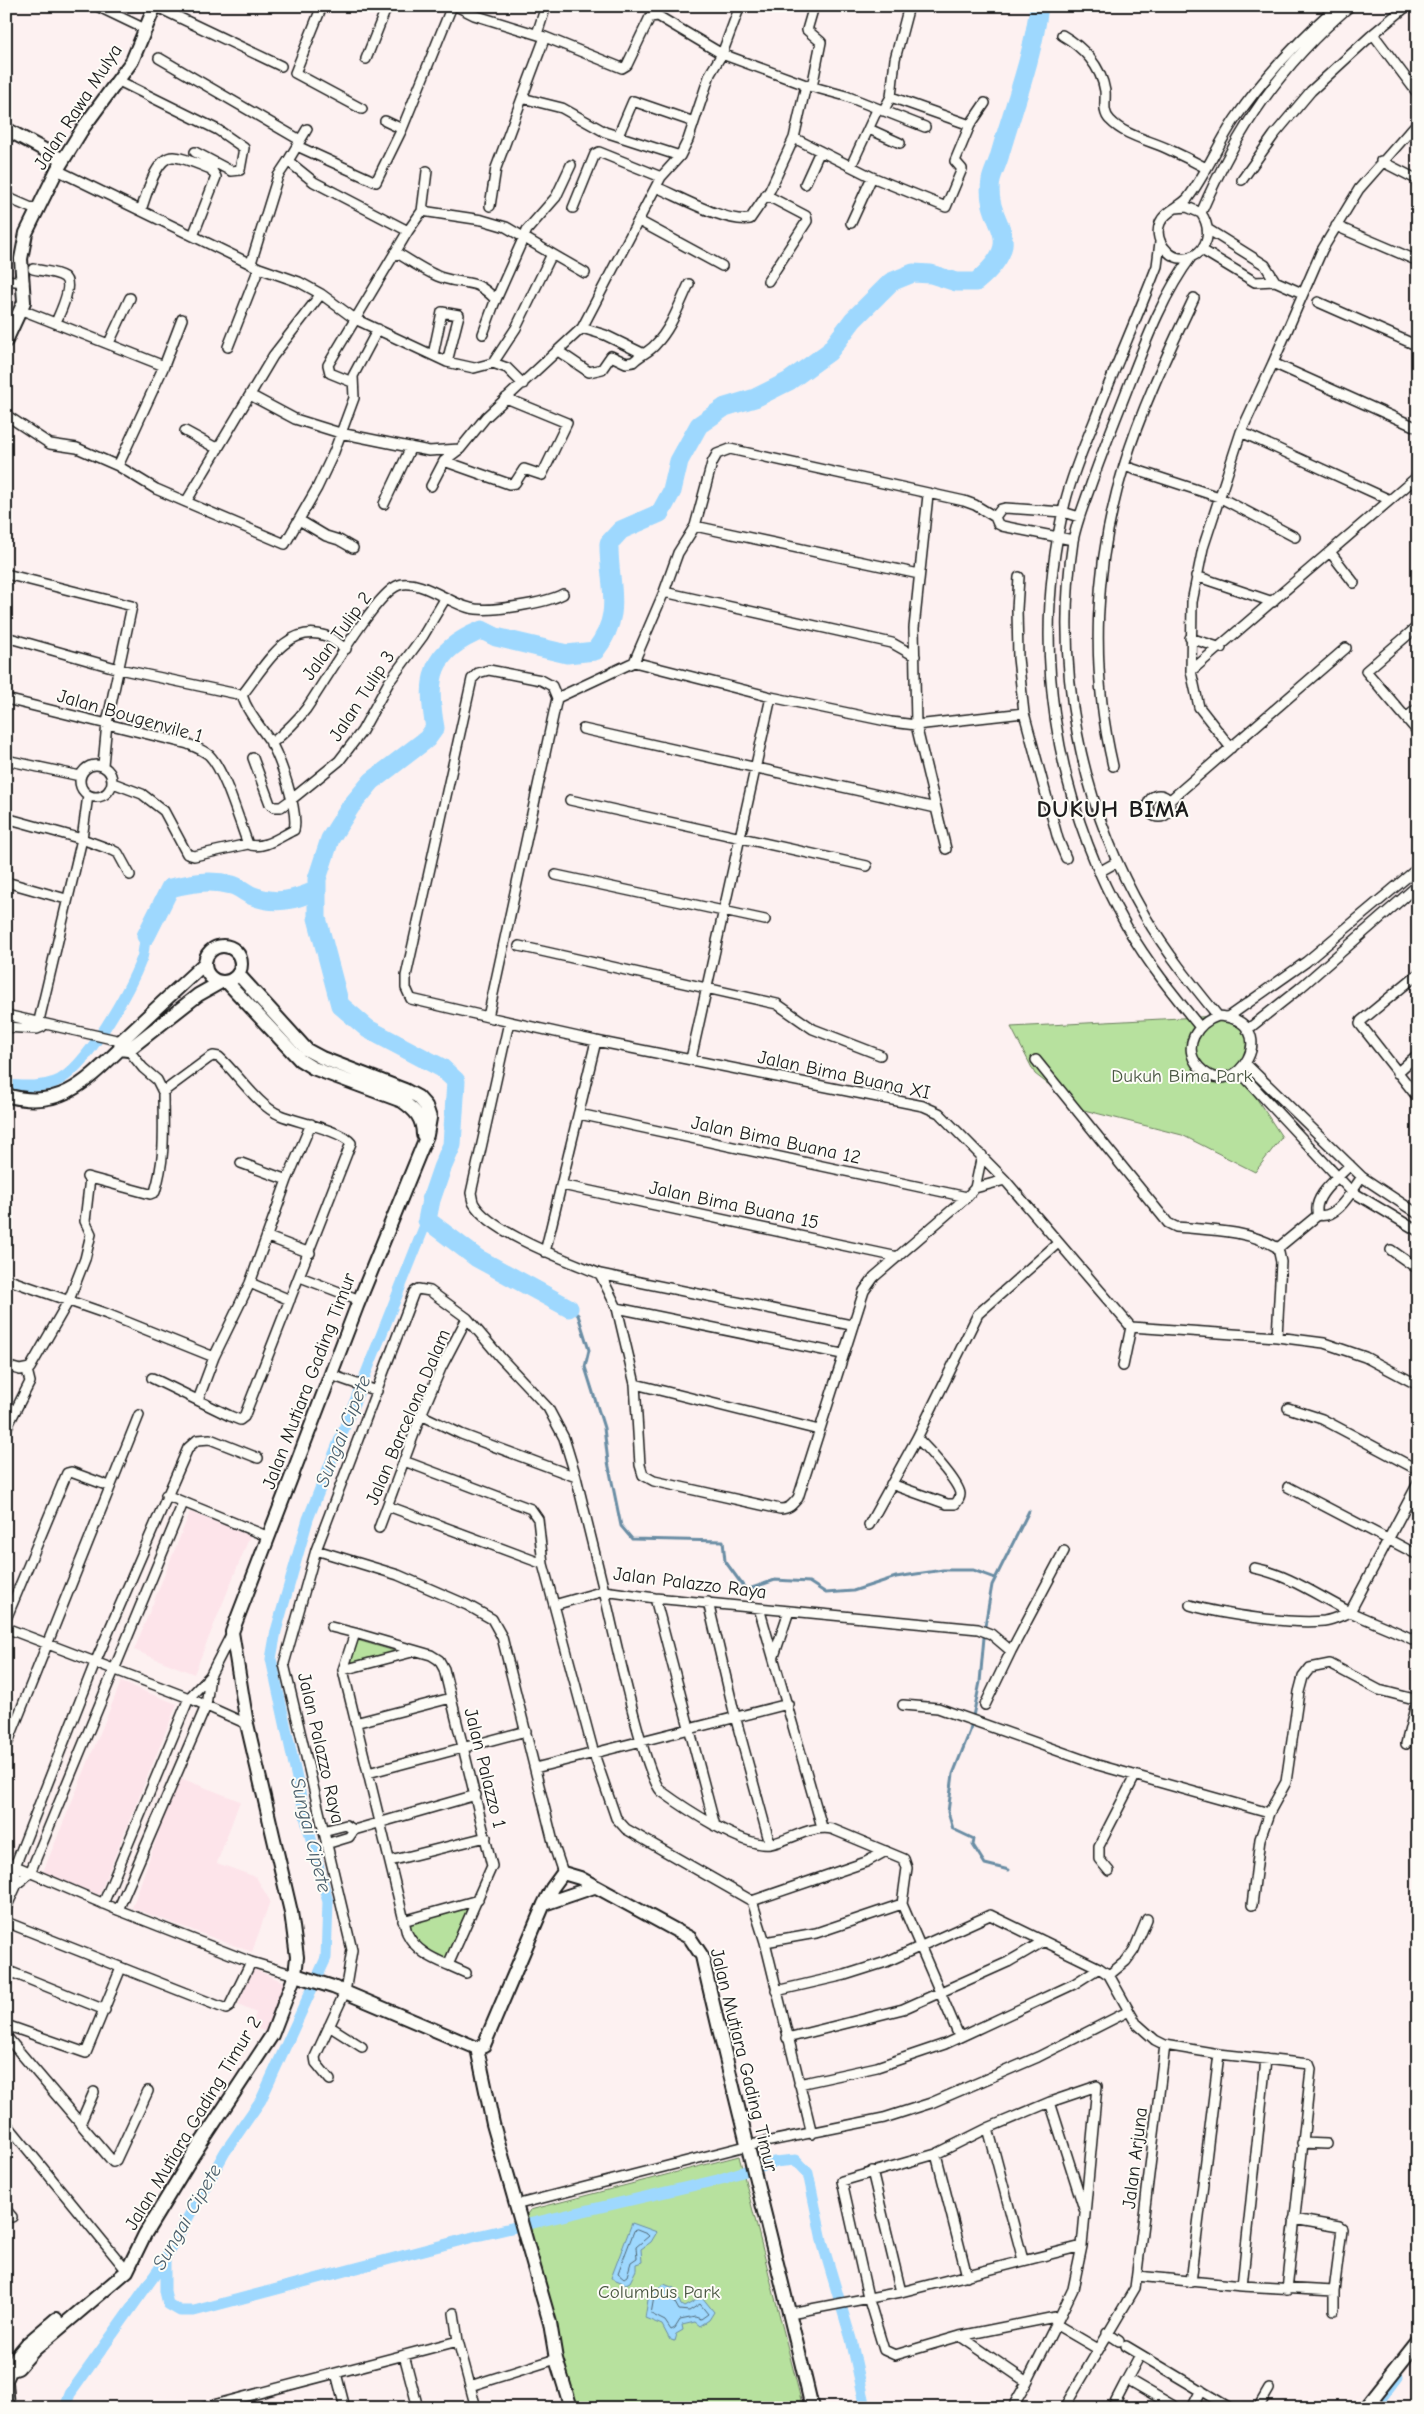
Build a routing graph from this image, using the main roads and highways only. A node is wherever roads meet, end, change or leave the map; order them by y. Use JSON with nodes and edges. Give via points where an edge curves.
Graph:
{"nodes":[{"id":1,"x":155,"y":6,"type":"edge"},
{"id":2,"x":6,"y":129,"type":"edge"},
{"id":3,"x":60,"y":165,"type":"junction"},
{"id":4,"x":6,"y":341,"type":"edge"},
{"id":5,"x":205,"y":963,"type":"junction"},
{"id":6,"x":238,"y":974,"type":"junction"},
{"id":7,"x":224,"y":982,"type":"junction"},
{"id":8,"x":123,"y":1046,"type":"junction"},
{"id":9,"x":6,"y":1094,"type":"edge"},
{"id":10,"x":422,"y":1143,"type":"junction"},
{"id":11,"x":594,"y":1887,"type":"junction"},
{"id":12,"x":544,"y":1904,"type":"junction"},
{"id":13,"x":299,"y":1976,"type":"junction"},
{"id":14,"x":477,"y":2048,"type":"junction"},
{"id":15,"x":1418,"y":2341,"type":"edge"},
{"id":16,"x":8,"y":2377,"type":"edge"},
{"id":17,"x":1368,"y":2403,"type":"edge"},
{"id":18,"x":8,"y":2408,"type":"edge"},
{"id":19,"x":571,"y":2408,"type":"edge"},
{"id":20,"x":812,"y":2408,"type":"edge"}],
"edges":[{"from":1,"to":3,"type":"main road","name":"Jalan Rawa Mulya","via":[[132,61]]},
{"from":2,"to":3,"type":"main road"},
{"from":3,"to":4,"type":"main road","name":"Jalan Rawa Mulya","via":[[36,210],[22,249],[22,310]]},
{"from":5,"to":6,"type":"main road","via":[[209,953],[217,947],[232,948],[241,960]]},
{"from":5,"to":7,"type":"main road","via":[[209,975]]},
{"from":5,"to":8,"type":"main road"},
{"from":6,"to":7,"type":"main road"},
{"from":6,"to":10,"type":"main road","name":"Jalan Mutiara Gading Timur","via":[[307,1050],[418,1098],[426,1106],[430,1118]]},
{"from":7,"to":8,"type":"main road","via":[[198,995]]},
{"from":7,"to":10,"type":"main road","name":"Jalan Mutiara Gading Timur","via":[[305,1064],[390,1095],[412,1108],[422,1121]]},
{"from":8,"to":9,"type":"main road","via":[[98,1071],[64,1095],[42,1100]]},
{"from":10,"to":13,"type":"main road","name":"Jalan Mutiara Gading Timur","via":[[232,1632],[247,1724],[291,1912]]},
{"from":11,"to":12,"type":"main road"},
{"from":11,"to":12,"type":"main road","name":"Jalan Mutiara Gading Timur","via":[[563,1872]]},
{"from":11,"to":20,"type":"main road","name":"Jalan Mutiara Gading Timur","via":[[690,1938],[698,1946]]},
{"from":12,"to":14,"type":"main road","via":[[484,2045]]},
{"from":13,"to":14,"type":"main road","via":[[346,1992]]},
{"from":13,"to":16,"type":"main road","name":"Jalan Mutiara Gading Timur 2","via":[[272,2035],[193,2155],[127,2266]]},
{"from":14,"to":19,"type":"main road","via":[[493,2124]]},
{"from":15,"to":17,"type":"main road"},
{"from":16,"to":18,"type":"main road","name":"Jalan Mutiara Gading Timur 2"}]}
